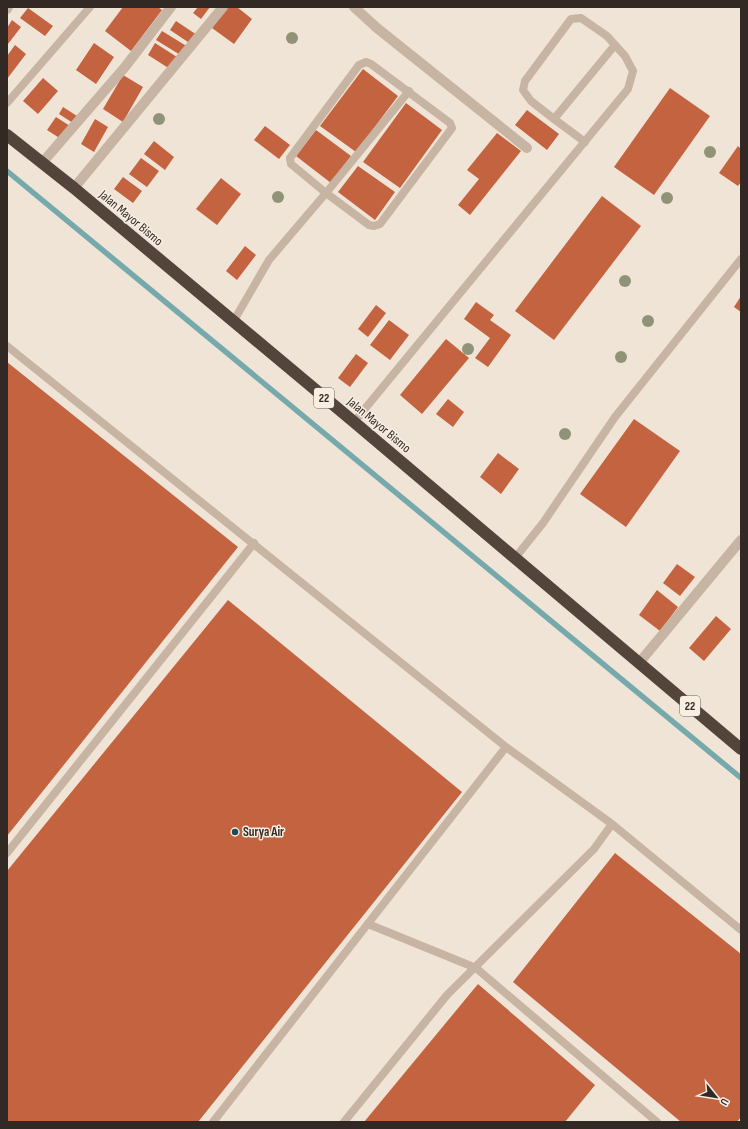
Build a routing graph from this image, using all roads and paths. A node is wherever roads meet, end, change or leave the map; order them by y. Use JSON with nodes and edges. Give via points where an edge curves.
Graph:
{"nodes":[{"id":1,"x":90,"y":7,"type":"edge"},
{"id":2,"x":171,"y":7,"type":"edge"},
{"id":3,"x":224,"y":7,"type":"edge"},
{"id":4,"x":354,"y":7,"type":"edge"},
{"id":5,"x":615,"y":45,"type":"junction"},
{"id":6,"x":409,"y":91,"type":"junction"},
{"id":7,"x":7,"y":103,"type":"edge"},
{"id":8,"x":554,"y":119,"type":"junction"},
{"id":9,"x":7,"y":135,"type":"edge"},
{"id":10,"x":585,"y":142,"type":"junction"},
{"id":11,"x":527,"y":148,"type":"dead end"},
{"id":12,"x":42,"y":164,"type":"junction"},
{"id":13,"x":74,"y":188,"type":"junction"},
{"id":14,"x":326,"y":193,"type":"junction"},
{"id":15,"x":741,"y":259,"type":"edge"},
{"id":16,"x":233,"y":322,"type":"junction"},
{"id":17,"x":7,"y":346,"type":"edge"},
{"id":18,"x":354,"y":422,"type":"junction"},
{"id":19,"x":741,"y":540,"type":"edge"},
{"id":20,"x":254,"y":544,"type":"junction"},
{"id":21,"x":515,"y":558,"type":"junction"},
{"id":22,"x":639,"y":663,"type":"junction"},
{"id":23,"x":506,"y":747,"type":"junction"},
{"id":24,"x":741,"y":749,"type":"edge"},
{"id":25,"x":612,"y":824,"type":"junction"},
{"id":26,"x":7,"y":853,"type":"edge"},
{"id":27,"x":368,"y":924,"type":"junction"},
{"id":28,"x":741,"y":930,"type":"edge"},
{"id":29,"x":476,"y":968,"type":"junction"},
{"id":30,"x":212,"y":1122,"type":"edge"},
{"id":31,"x":344,"y":1122,"type":"edge"},
{"id":32,"x":657,"y":1122,"type":"edge"}],
"edges":[{"from":1,"to":7,"type":"lane"},
{"from":2,"to":12,"type":"street","via":[[125,67]]},
{"from":3,"to":13,"type":"street"},
{"from":4,"to":11,"type":"street"},
{"from":5,"to":8,"type":"lane"},
{"from":5,"to":8,"type":"lane","via":[[607,36],[581,18],[571,19],[525,81],[523,90],[531,102]]},
{"from":5,"to":10,"type":"lane","via":[[633,71],[628,89]]},
{"from":6,"to":14,"type":"lane"},
{"from":6,"to":14,"type":"lane","via":[[371,64],[366,62],[359,65],[290,158],[291,164]]},
{"from":6,"to":14,"type":"lane","via":[[450,123],[452,128],[380,224],[369,225]]},
{"from":8,"to":10,"type":"lane"},
{"from":9,"to":12,"type":"highway","name":"Jalan Mayor Bismo","number":"22"},
{"from":10,"to":18,"type":"lane"},
{"from":12,"to":13,"type":"highway","name":"Jalan Mayor Bismo","number":"22"},
{"from":13,"to":16,"type":"highway","name":"Jalan Mayor Bismo","number":"22"},
{"from":14,"to":16,"type":"lane","via":[[269,260]]},
{"from":15,"to":21,"type":"lane","via":[[615,417],[543,522]]},
{"from":16,"to":18,"type":"highway","name":"Jalan Mayor Bismo","number":"22"},
{"from":17,"to":20,"type":"lane"},
{"from":18,"to":21,"type":"highway","name":"Jalan Mayor Bismo","number":"22"},
{"from":19,"to":22,"type":"street"},
{"from":20,"to":23,"type":"lane"},
{"from":20,"to":26,"type":"lane"},
{"from":21,"to":22,"type":"highway","name":"Jalan Mayor Bismo","number":"22"},
{"from":22,"to":24,"type":"highway","number":"22"},
{"from":23,"to":25,"type":"lane"},
{"from":23,"to":27,"type":"lane"},
{"from":25,"to":28,"type":"lane"},
{"from":25,"to":29,"type":"lane","via":[[594,849]]},
{"from":27,"to":29,"type":"lane"},
{"from":27,"to":30,"type":"lane"},
{"from":29,"to":31,"type":"lane","via":[[447,996]]},
{"from":29,"to":32,"type":"lane"}]}
